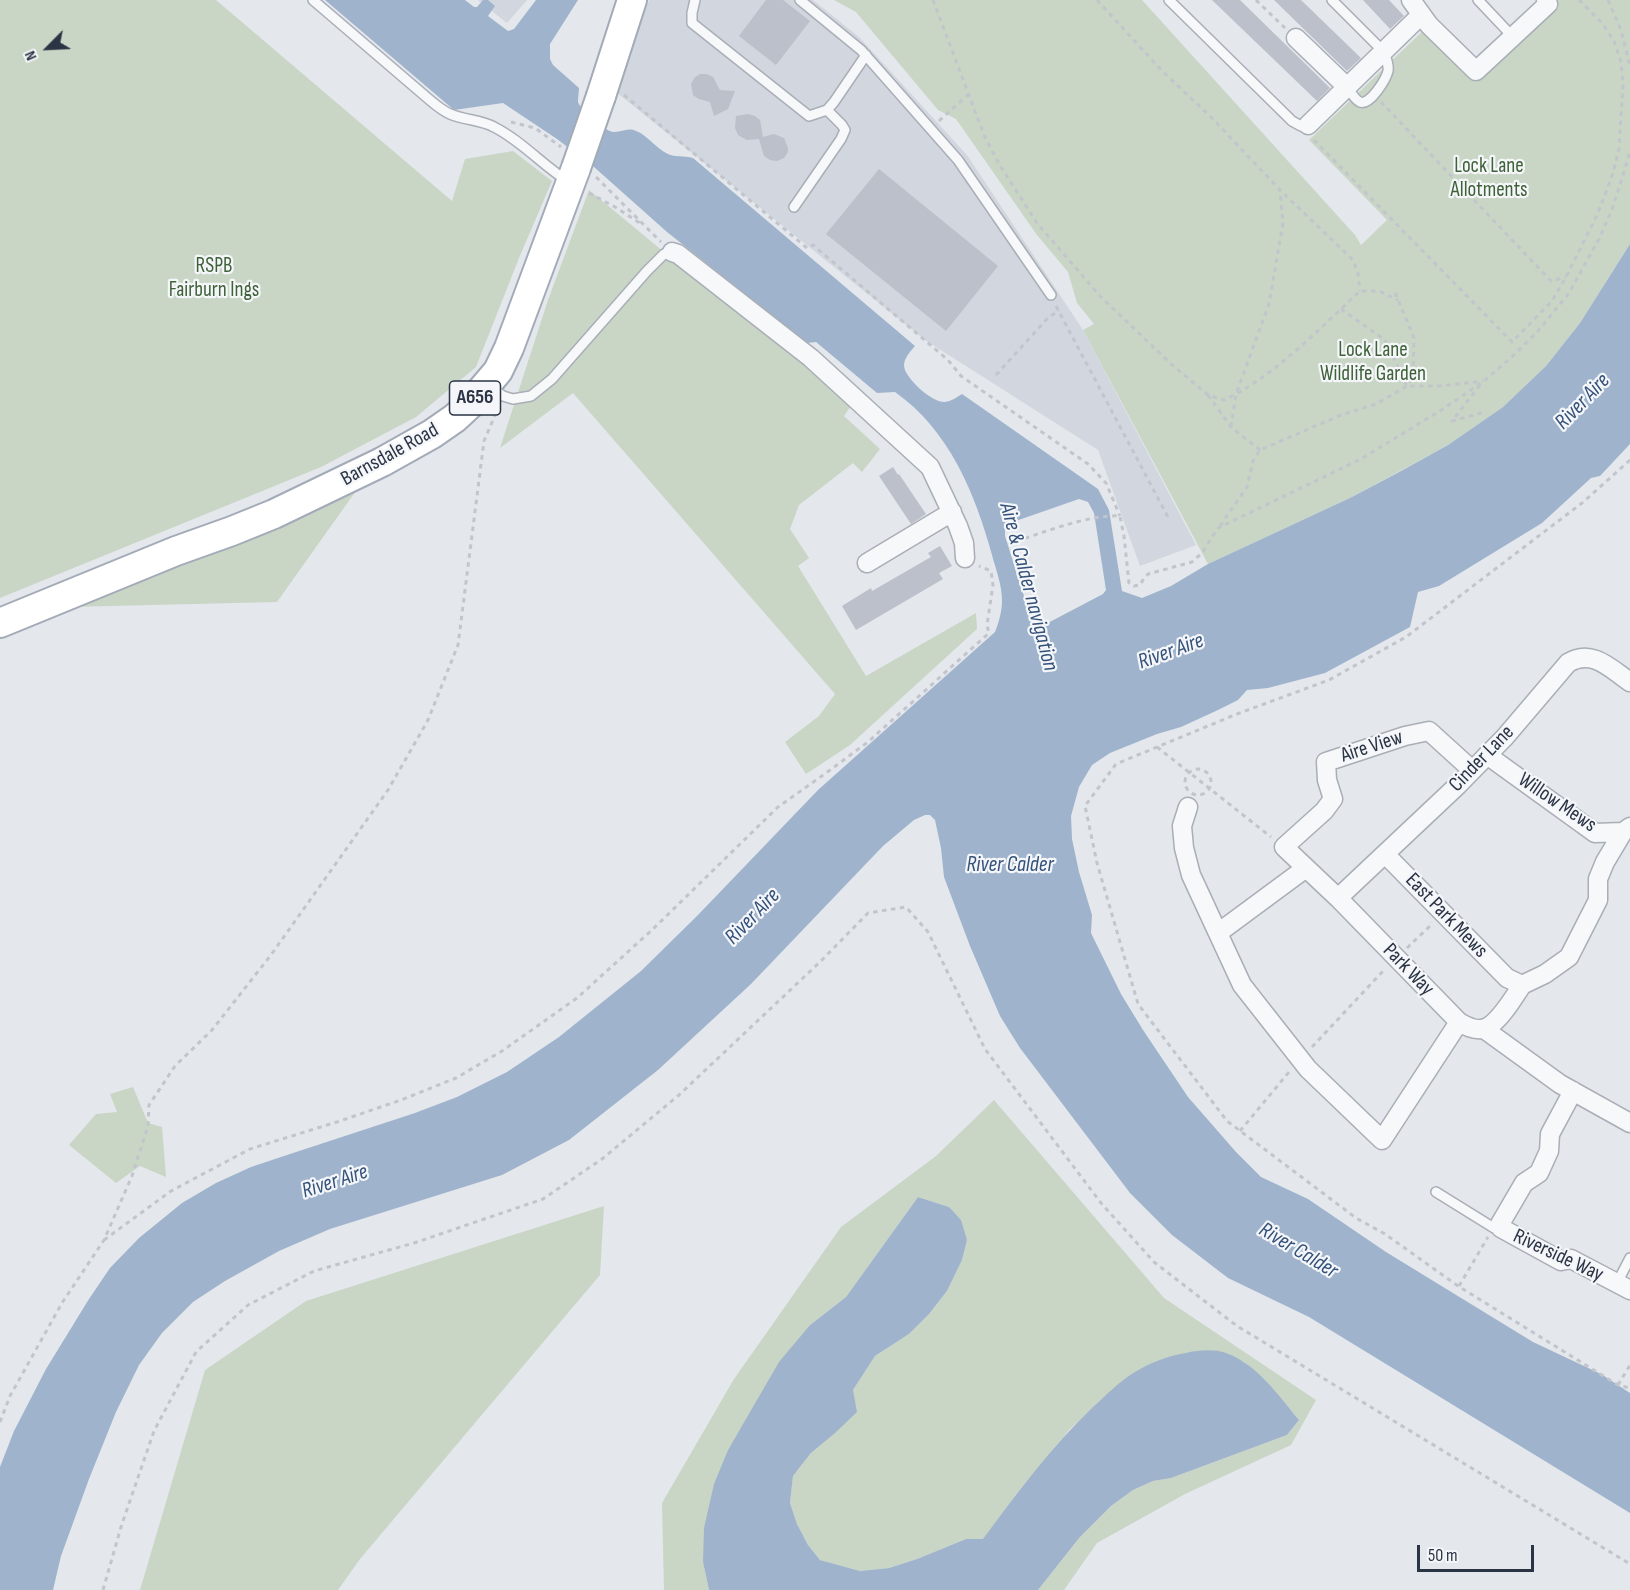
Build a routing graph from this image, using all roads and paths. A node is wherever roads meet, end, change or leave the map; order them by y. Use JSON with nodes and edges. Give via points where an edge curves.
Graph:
{"nodes":[{"id":1,"x":313,"y":0,"type":"edge"},
{"id":2,"x":633,"y":0,"type":"edge"},
{"id":3,"x":695,"y":0,"type":"edge"},
{"id":4,"x":800,"y":0,"type":"edge"},
{"id":5,"x":933,"y":0,"type":"edge"},
{"id":6,"x":1097,"y":0,"type":"edge"},
{"id":7,"x":1169,"y":0,"type":"edge"},
{"id":8,"x":1257,"y":0,"type":"edge"},
{"id":9,"x":1332,"y":0,"type":"edge"},
{"id":10,"x":1478,"y":0,"type":"edge"},
{"id":11,"x":1546,"y":0,"type":"edge"},
{"id":12,"x":1579,"y":0,"type":"edge"},
{"id":13,"x":1608,"y":0,"type":"edge"},
{"id":14,"x":1416,"y":8,"type":"edge"},
{"id":15,"x":1513,"y":37,"type":"junction"},
{"id":16,"x":1296,"y":38,"type":"joint"},
{"id":17,"x":1383,"y":51,"type":"junction"},
{"id":18,"x":866,"y":55,"type":"junction"},
{"id":19,"x":1630,"y":66,"type":"edge"},
{"id":20,"x":1347,"y":87,"type":"junction"},
{"id":21,"x":610,"y":94,"type":"junction"},
{"id":22,"x":969,"y":94,"type":"junction"},
{"id":23,"x":1373,"y":94,"type":"junction"},
{"id":24,"x":827,"y":110,"type":"junction"},
{"id":25,"x":1304,"y":126,"type":"junction"},
{"id":26,"x":930,"y":128,"type":"junction"},
{"id":27,"x":1630,"y":152,"type":"edge"},
{"id":28,"x":580,"y":176,"type":"junction"},
{"id":29,"x":1280,"y":190,"type":"junction"},
{"id":30,"x":794,"y":207,"type":"dead end"},
{"id":31,"x":649,"y":229,"type":"junction"},
{"id":32,"x":672,"y":252,"type":"junction"},
{"id":33,"x":1566,"y":277,"type":"junction"},
{"id":34,"x":1394,"y":290,"type":"dead end"},
{"id":35,"x":1360,"y":291,"type":"junction"},
{"id":36,"x":1051,"y":295,"type":"joint"},
{"id":37,"x":1398,"y":300,"type":"junction"},
{"id":38,"x":1341,"y":309,"type":"junction"},
{"id":39,"x":1059,"y":310,"type":"junction"},
{"id":40,"x":996,"y":375,"type":"dead end"},
{"id":41,"x":1484,"y":381,"type":"junction"},
{"id":42,"x":1407,"y":386,"type":"junction"},
{"id":43,"x":495,"y":390,"type":"junction"},
{"id":44,"x":1236,"y":394,"type":"junction"},
{"id":45,"x":1208,"y":395,"type":"junction"},
{"id":46,"x":1485,"y":412,"type":"dead end"},
{"id":47,"x":1231,"y":427,"type":"junction"},
{"id":48,"x":1260,"y":450,"type":"junction"},
{"id":49,"x":1630,"y":460,"type":"edge"},
{"id":50,"x":952,"y":512,"type":"junction"},
{"id":51,"x":1120,"y":516,"type":"junction"},
{"id":52,"x":1168,"y":519,"type":"dead end"},
{"id":53,"x":1218,"y":528,"type":"junction"},
{"id":54,"x":1008,"y":544,"type":"dead end"},
{"id":55,"x":965,"y":558,"type":"joint"},
{"id":56,"x":867,"y":562,"type":"dead end"},
{"id":57,"x":0,"y":623,"type":"edge"},
{"id":58,"x":1352,"y":668,"type":"dead end"},
{"id":59,"x":1630,"y":682,"type":"edge"},
{"id":60,"x":1157,"y":747,"type":"dead end"},
{"id":61,"x":1487,"y":755,"type":"junction"},
{"id":62,"x":1472,"y":771,"type":"junction"},
{"id":63,"x":1188,"y":773,"type":"junction"},
{"id":64,"x":1210,"y":790,"type":"junction"},
{"id":65,"x":1188,"y":807,"type":"dead end"},
{"id":66,"x":1627,"y":829,"type":"edge"},
{"id":67,"x":1284,"y":848,"type":"junction"},
{"id":68,"x":1385,"y":854,"type":"junction"},
{"id":69,"x":1306,"y":868,"type":"junction"},
{"id":70,"x":1338,"y":898,"type":"junction"},
{"id":71,"x":1433,"y":903,"type":"junction"},
{"id":72,"x":1218,"y":933,"type":"junction"},
{"id":73,"x":1396,"y":958,"type":"junction"},
{"id":74,"x":1515,"y":981,"type":"junction"},
{"id":75,"x":1459,"y":1022,"type":"junction"},
{"id":76,"x":1484,"y":1029,"type":"junction"},
{"id":77,"x":1300,"y":1059,"type":"junction"},
{"id":78,"x":1573,"y":1091,"type":"junction"},
{"id":79,"x":1630,"y":1123,"type":"edge"},
{"id":80,"x":1240,"y":1131,"type":"dead end"},
{"id":81,"x":1436,"y":1192,"type":"dead end"},
{"id":82,"x":1497,"y":1228,"type":"junction"},
{"id":83,"x":104,"y":1240,"type":"junction"},
{"id":84,"x":1630,"y":1258,"type":"edge"},
{"id":85,"x":1458,"y":1286,"type":"dead end"},
{"id":86,"x":1623,"y":1287,"type":"edge"},
{"id":87,"x":1630,"y":1365,"type":"edge"},
{"id":88,"x":1630,"y":1388,"type":"edge"},
{"id":89,"x":0,"y":1422,"type":"edge"},
{"id":90,"x":1630,"y":1564,"type":"edge"},
{"id":91,"x":103,"y":1590,"type":"edge"}],
"edges":[{"from":1,"to":28,"type":"lane","via":[[448,114],[492,126],[545,166]]},
{"from":2,"to":21,"type":"main road","name":"Barnsdale Road","number":"A656"},
{"from":3,"to":24,"type":"lane","via":[[692,23],[809,116]]},
{"from":4,"to":18,"type":"lane"},
{"from":5,"to":22,"type":"path"},
{"from":6,"to":29,"type":"path"},
{"from":7,"to":25,"type":"lane","via":[[1292,121]]},
{"from":8,"to":16,"type":"path"},
{"from":9,"to":17,"type":"lane"},
{"from":10,"to":15,"type":"lane"},
{"from":11,"to":15,"type":"street","via":[[1548,4]]},
{"from":12,"to":33,"type":"path","via":[[1602,22],[1614,41],[1623,86],[1619,149],[1613,173]]},
{"from":13,"to":19,"type":"path"},
{"from":14,"to":15,"type":"street","via":[[1476,71]]},
{"from":14,"to":17,"type":"street"},
{"from":16,"to":20,"type":"street"},
{"from":17,"to":20,"type":"street"},
{"from":17,"to":23,"type":"lane","via":[[1388,71]]},
{"from":18,"to":24,"type":"lane"},
{"from":18,"to":26,"type":"lane"},
{"from":20,"to":23,"type":"lane","via":[[1361,103]]},
{"from":20,"to":25,"type":"street"},
{"from":21,"to":28,"type":"main road","name":"Barnsdale Road","number":"A656","bridge":true},
{"from":21,"to":51,"type":"path","via":[[807,248],[813,245],[948,360],[961,376],[1088,464],[1106,483]]},
{"from":22,"to":26,"type":"path"},
{"from":22,"to":45,"type":"path","via":[[999,164],[1037,223],[1100,296]]},
{"from":23,"to":33,"type":"path","via":[[1551,281]]},
{"from":24,"to":30,"type":"lane","via":[[842,125],[841,139]]},
{"from":25,"to":33,"type":"path","via":[[1512,342],[1552,301]]},
{"from":26,"to":36,"type":"lane","via":[[958,160]]},
{"from":27,"to":41,"type":"path","via":[[1611,212],[1569,293],[1538,331]]},
{"from":28,"to":31,"type":"path"},
{"from":28,"to":31,"type":"path","via":[[615,207]]},
{"from":28,"to":43,"type":"main road","name":"Barnsdale Road","number":"A656","via":[[498,371]]},
{"from":29,"to":35,"type":"path","via":[[1353,260]]},
{"from":29,"to":44,"type":"path","via":[[1283,224],[1269,304]]},
{"from":31,"to":32,"type":"path"},
{"from":32,"to":43,"type":"lane","via":[[664,254],[647,271],[552,379],[531,396],[513,399]]},
{"from":32,"to":50,"type":"street","via":[[811,358],[899,437],[930,466]]},
{"from":34,"to":37,"type":"path"},
{"from":35,"to":37,"type":"path","via":[[1379,291]]},
{"from":35,"to":38,"type":"path"},
{"from":36,"to":39,"type":"path"},
{"from":37,"to":42,"type":"path","via":[[1414,338],[1413,375]]},
{"from":38,"to":42,"type":"path","via":[[1385,340]]},
{"from":38,"to":44,"type":"path","via":[[1271,371]]},
{"from":39,"to":40,"type":"path"},
{"from":39,"to":52,"type":"path"},
{"from":41,"to":42,"type":"path"},
{"from":41,"to":46,"type":"path","via":[[1452,421]]},
{"from":41,"to":53,"type":"path","via":[[1361,459]]},
{"from":42,"to":48,"type":"path","via":[[1376,404]]},
{"from":43,"to":57,"type":"main road","name":"Barnsdale Road","number":"A656","via":[[432,434],[355,476],[242,527]]},
{"from":43,"to":83,"type":"path","via":[[484,441],[458,645],[428,720],[388,790],[271,955],[212,1030],[175,1066],[149,1105],[148,1126],[132,1176]]},
{"from":44,"to":45,"type":"path","via":[[1224,400]]},
{"from":44,"to":47,"type":"path"},
{"from":45,"to":47,"type":"path"},
{"from":47,"to":48,"type":"path"},
{"from":48,"to":53,"type":"path","via":[[1247,487]]},
{"from":49,"to":58,"type":"path","via":[[1582,503],[1406,637]]},
{"from":50,"to":55,"type":"street","via":[[964,543]]},
{"from":50,"to":56,"type":"street"},
{"from":51,"to":53,"type":"path","via":[[1129,583],[1134,586],[1140,585],[1148,574],[1192,562]]},
{"from":51,"to":54,"type":"path","via":[[1062,526]]},
{"from":55,"to":83,"type":"path","via":[[991,572],[989,633],[868,742],[778,807],[577,998],[456,1078],[250,1149],[171,1191]]},
{"from":59,"to":61,"type":"street","name":"Cinder Lane","via":[[1595,658],[1574,659]]},
{"from":60,"to":63,"type":"path"},
{"from":61,"to":62,"type":"street","name":"Cinder Lane"},
{"from":61,"to":66,"type":"street","name":"Willow Mews","via":[[1595,833]]},
{"from":62,"to":67,"type":"street","name":"Aire View","via":[[1429,731],[1326,762],[1333,799]]},
{"from":62,"to":68,"type":"street","name":"Cinder Lane"},
{"from":63,"to":64,"type":"path"},
{"from":63,"to":64,"type":"path","via":[[1196,768],[1208,772]]},
{"from":63,"to":64,"type":"path","via":[[1185,784],[1189,792],[1197,795]]},
{"from":64,"to":67,"type":"path"},
{"from":65,"to":72,"type":"street","via":[[1182,825],[1184,849]]},
{"from":66,"to":74,"type":"street","via":[[1605,862],[1598,879],[1598,900],[1569,957],[1545,974]]},
{"from":67,"to":69,"type":"street","name":"Park Way"},
{"from":68,"to":70,"type":"street","name":"Cinder Lane"},
{"from":68,"to":71,"type":"street","name":"East Park Mews"},
{"from":69,"to":70,"type":"street","name":"Park Way"},
{"from":69,"to":72,"type":"street"},
{"from":70,"to":73,"type":"street","name":"Park Way"},
{"from":71,"to":73,"type":"path","via":[[1431,925]]},
{"from":71,"to":74,"type":"street","name":"East Park Mews"},
{"from":72,"to":77,"type":"street","via":[[1242,985]]},
{"from":73,"to":75,"type":"street","name":"Park Way"},
{"from":73,"to":77,"type":"path"},
{"from":74,"to":76,"type":"street","via":[[1496,1021]]},
{"from":75,"to":76,"type":"street","name":"Park Way"},
{"from":75,"to":77,"type":"street","via":[[1382,1140]]},
{"from":76,"to":78,"type":"street","name":"Park Way"},
{"from":77,"to":80,"type":"path"},
{"from":78,"to":79,"type":"street","name":"Park Way"},
{"from":78,"to":82,"type":"street","name":"Riverside Way","via":[[1550,1134],[1549,1151],[1539,1173],[1524,1183]]},
{"from":81,"to":82,"type":"lane"},
{"from":82,"to":85,"type":"path"},
{"from":82,"to":86,"type":"street","name":"Riverside Way","via":[[1561,1261],[1571,1259]]},
{"from":83,"to":89,"type":"path","via":[[62,1303],[10,1396]]},
{"from":84,"to":86,"type":"lane"},
{"from":87,"to":88,"type":"path","via":[[1618,1385]]},
{"from":90,"to":91,"type":"path","via":[[1237,1326],[1154,1262],[1101,1203],[985,1049],[928,932],[906,907],[868,913],[679,1095],[602,1159],[543,1199],[414,1243],[314,1271],[248,1305],[196,1352],[154,1431]]}]}
